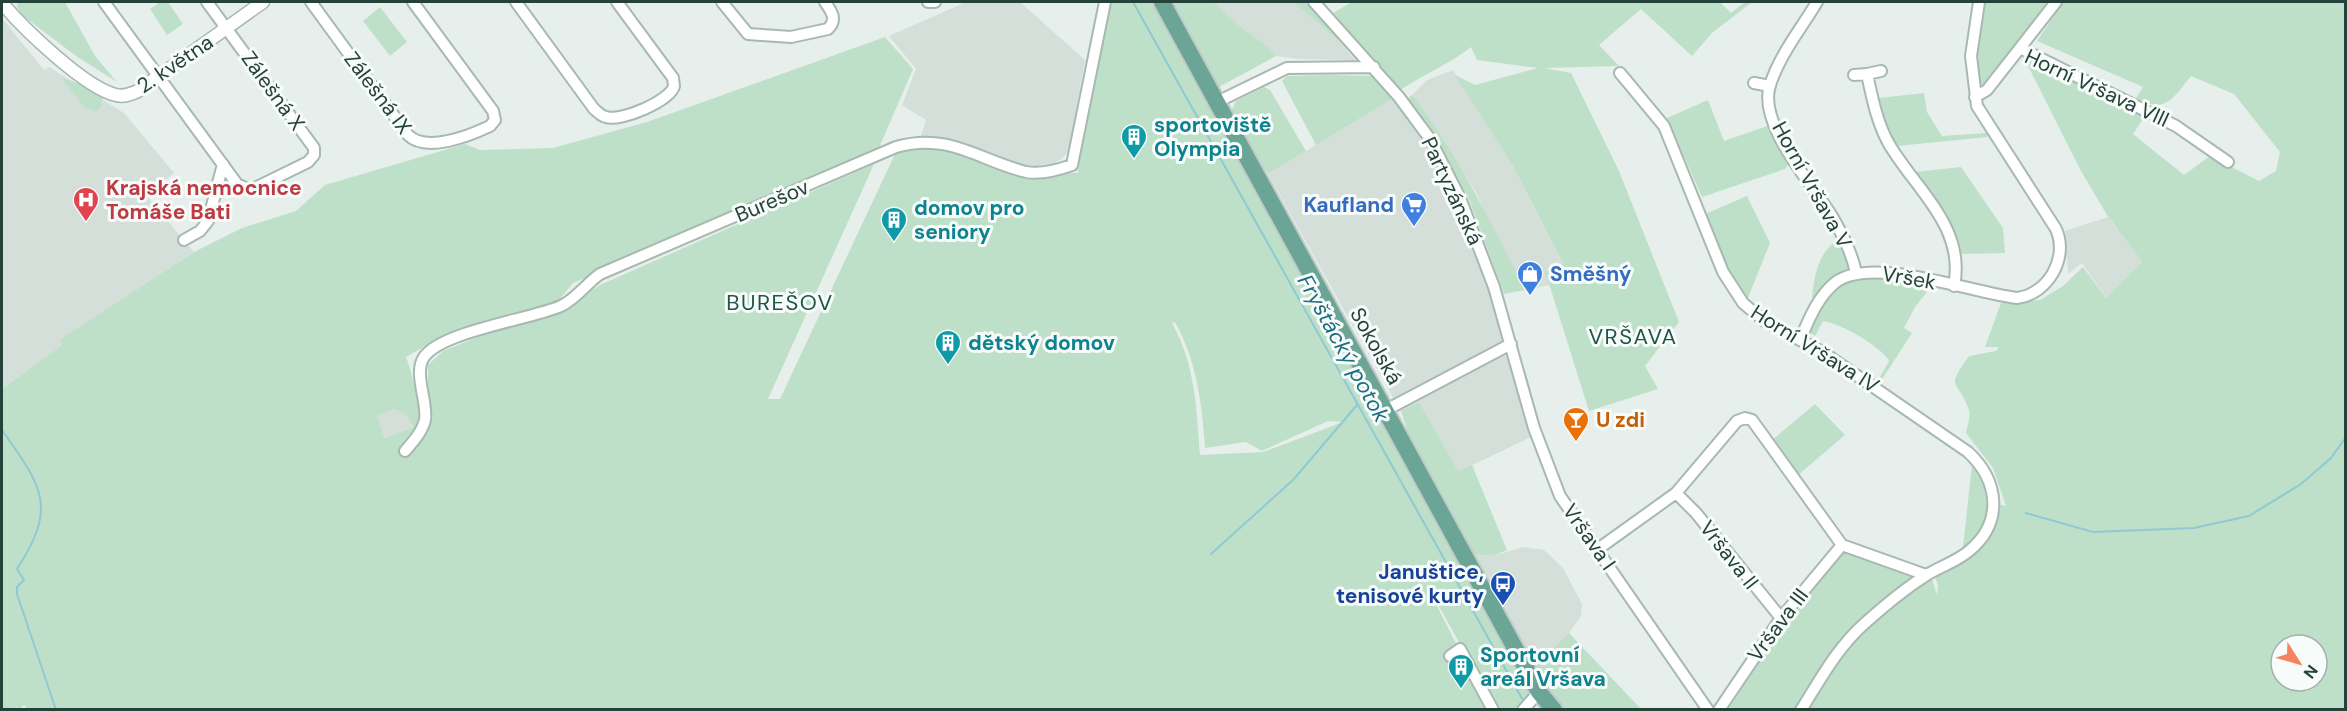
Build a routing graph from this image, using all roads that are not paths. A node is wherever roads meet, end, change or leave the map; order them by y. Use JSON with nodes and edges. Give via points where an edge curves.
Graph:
{"nodes":[{"id":1,"x":104,"y":2,"type":"edge"},
{"id":2,"x":207,"y":2,"type":"edge"},
{"id":3,"x":263,"y":2,"type":"edge"},
{"id":4,"x":311,"y":2,"type":"edge"},
{"id":5,"x":413,"y":2,"type":"edge"},
{"id":6,"x":516,"y":2,"type":"edge"},
{"id":7,"x":618,"y":2,"type":"edge"},
{"id":8,"x":722,"y":2,"type":"edge"},
{"id":9,"x":825,"y":2,"type":"edge"},
{"id":10,"x":928,"y":2,"type":"edge"},
{"id":11,"x":935,"y":2,"type":"edge"},
{"id":12,"x":1105,"y":2,"type":"edge"},
{"id":13,"x":1162,"y":2,"type":"edge"},
{"id":14,"x":1314,"y":2,"type":"edge"},
{"id":15,"x":1817,"y":2,"type":"edge"},
{"id":16,"x":1979,"y":2,"type":"edge"},
{"id":17,"x":2056,"y":2,"type":"edge"},
{"id":18,"x":2,"y":3,"type":"edge"},
{"id":19,"x":227,"y":28,"type":"junction"},
{"id":20,"x":2020,"y":48,"type":"junction"},
{"id":21,"x":1374,"y":67,"type":"junction"},
{"id":22,"x":1881,"y":71,"type":"dead end"},
{"id":23,"x":1620,"y":73,"type":"dead end"},
{"id":24,"x":1867,"y":74,"type":"junction"},
{"id":25,"x":1854,"y":75,"type":"dead end"},
{"id":26,"x":158,"y":77,"type":"junction"},
{"id":27,"x":1754,"y":83,"type":"dead end"},
{"id":28,"x":1770,"y":86,"type":"junction"},
{"id":29,"x":1975,"y":97,"type":"junction"},
{"id":30,"x":1217,"y":102,"type":"junction"},
{"id":31,"x":2228,"y":162,"type":"dead end"},
{"id":32,"x":223,"y":164,"type":"junction"},
{"id":33,"x":184,"y":240,"type":"dead end"},
{"id":34,"x":1856,"y":273,"type":"junction"},
{"id":35,"x":1954,"y":286,"type":"junction"},
{"id":36,"x":1800,"y":340,"type":"junction"},
{"id":37,"x":1511,"y":344,"type":"junction"},
{"id":38,"x":1386,"y":410,"type":"junction"},
{"id":39,"x":405,"y":451,"type":"dead end"},
{"id":40,"x":1676,"y":493,"type":"junction"},
{"id":41,"x":1842,"y":545,"type":"junction"},
{"id":42,"x":1598,"y":549,"type":"junction"},
{"id":43,"x":1926,"y":575,"type":"junction"},
{"id":44,"x":1781,"y":618,"type":"junction"},
{"id":45,"x":1450,"y":656,"type":"dead end"},
{"id":46,"x":1530,"y":701,"type":"edge"},
{"id":47,"x":1494,"y":710,"type":"edge"},
{"id":48,"x":1554,"y":710,"type":"edge"},
{"id":49,"x":1708,"y":710,"type":"edge"},
{"id":50,"x":1719,"y":710,"type":"edge"},
{"id":51,"x":1802,"y":710,"type":"edge"}],
"edges":[{"from":1,"to":26,"type":"street"},
{"from":2,"to":19,"type":"street","name":"Zálešná X"},
{"from":3,"to":19,"type":"street","name":"2. května"},
{"from":4,"to":5,"type":"street","name":"Zálešná IX","via":[[416,142],[426,144],[490,126],[495,117]]},
{"from":6,"to":7,"type":"street","via":[[600,114],[609,118],[622,117],[673,91],[672,78]]},
{"from":8,"to":9,"type":"street","via":[[748,34],[791,38],[824,31],[832,25],[833,15]]},
{"from":10,"to":11,"type":"street"},
{"from":12,"to":39,"type":"street","name":"Burešov","via":[[1072,165],[1028,172],[937,142],[896,147],[600,274],[562,306],[480,329],[436,347],[421,363],[425,419]]},
{"from":13,"to":30,"type":"main road","name":"Sokolská"},
{"from":14,"to":21,"type":"street","name":"Partyzánská"},
{"from":15,"to":28,"type":"street","name":"Horní Vršava V","via":[[1782,56]]},
{"from":16,"to":29,"type":"street","via":[[1971,56]]},
{"from":17,"to":20,"type":"street"},
{"from":18,"to":26,"type":"street","name":"2. května","via":[[43,46],[108,92],[130,95]]},
{"from":19,"to":26,"type":"street","name":"2. května"},
{"from":19,"to":32,"type":"street","name":"Zálešná X","via":[[314,152],[305,164],[252,188],[239,185]]},
{"from":20,"to":29,"type":"street","name":"Horní Vršava VIII","via":[[1987,90]]},
{"from":20,"to":31,"type":"street","name":"Horní Vršava VIII","via":[[2176,126]]},
{"from":21,"to":30,"type":"street","via":[[1287,68]]},
{"from":21,"to":37,"type":"street","name":"Partyzánská","via":[[1430,139],[1454,185],[1494,287]]},
{"from":22,"to":24,"type":"street"},
{"from":23,"to":36,"type":"street","name":"Horní Vršava IV","via":[[1664,126],[1730,285],[1763,320]]},
{"from":24,"to":25,"type":"street"},
{"from":24,"to":35,"type":"street","via":[[1889,144],[1948,230],[1956,256]]},
{"from":26,"to":32,"type":"street"},
{"from":27,"to":28,"type":"street"},
{"from":28,"to":34,"type":"street","name":"Horní Vršava V","via":[[1769,99],[1779,136],[1832,217]]},
{"from":29,"to":35,"type":"street","name":"Vršek","via":[[1982,116],[2054,225],[2060,240],[2060,258],[2046,283],[2030,295],[2017,298]]},
{"from":30,"to":38,"type":"main road","name":"Sokolská"},
{"from":32,"to":33,"type":"street","via":[[208,221]]},
{"from":34,"to":35,"type":"street","name":"Vršek","via":[[1886,271]]},
{"from":34,"to":36,"type":"street","name":"Vršek","via":[[1828,289]]},
{"from":36,"to":43,"type":"street","name":"Horní Vršava IV","via":[[1906,408],[1968,452],[1985,470],[1993,494],[1988,527],[1969,551]]},
{"from":37,"to":38,"type":"street"},
{"from":37,"to":42,"type":"street","name":"Vršava I","via":[[1552,478],[1560,496]]},
{"from":38,"to":46,"type":"main road","name":"Sokolská"},
{"from":40,"to":41,"type":"street","via":[[1737,421],[1752,420]]},
{"from":40,"to":42,"type":"street"},
{"from":40,"to":44,"type":"street","name":"Vršava II"},
{"from":41,"to":43,"type":"street"},
{"from":41,"to":44,"type":"street","name":"Vršava III"},
{"from":42,"to":49,"type":"street","name":"Vršava I"},
{"from":43,"to":51,"type":"street","name":"Horní Vršava IV","via":[[1854,634],[1832,660]]},
{"from":44,"to":50,"type":"street","name":"Vršava III"},
{"from":45,"to":47,"type":"street","via":[[1460,649]]},
{"from":46,"to":48,"type":"main road","name":"Sokolská"}]}
